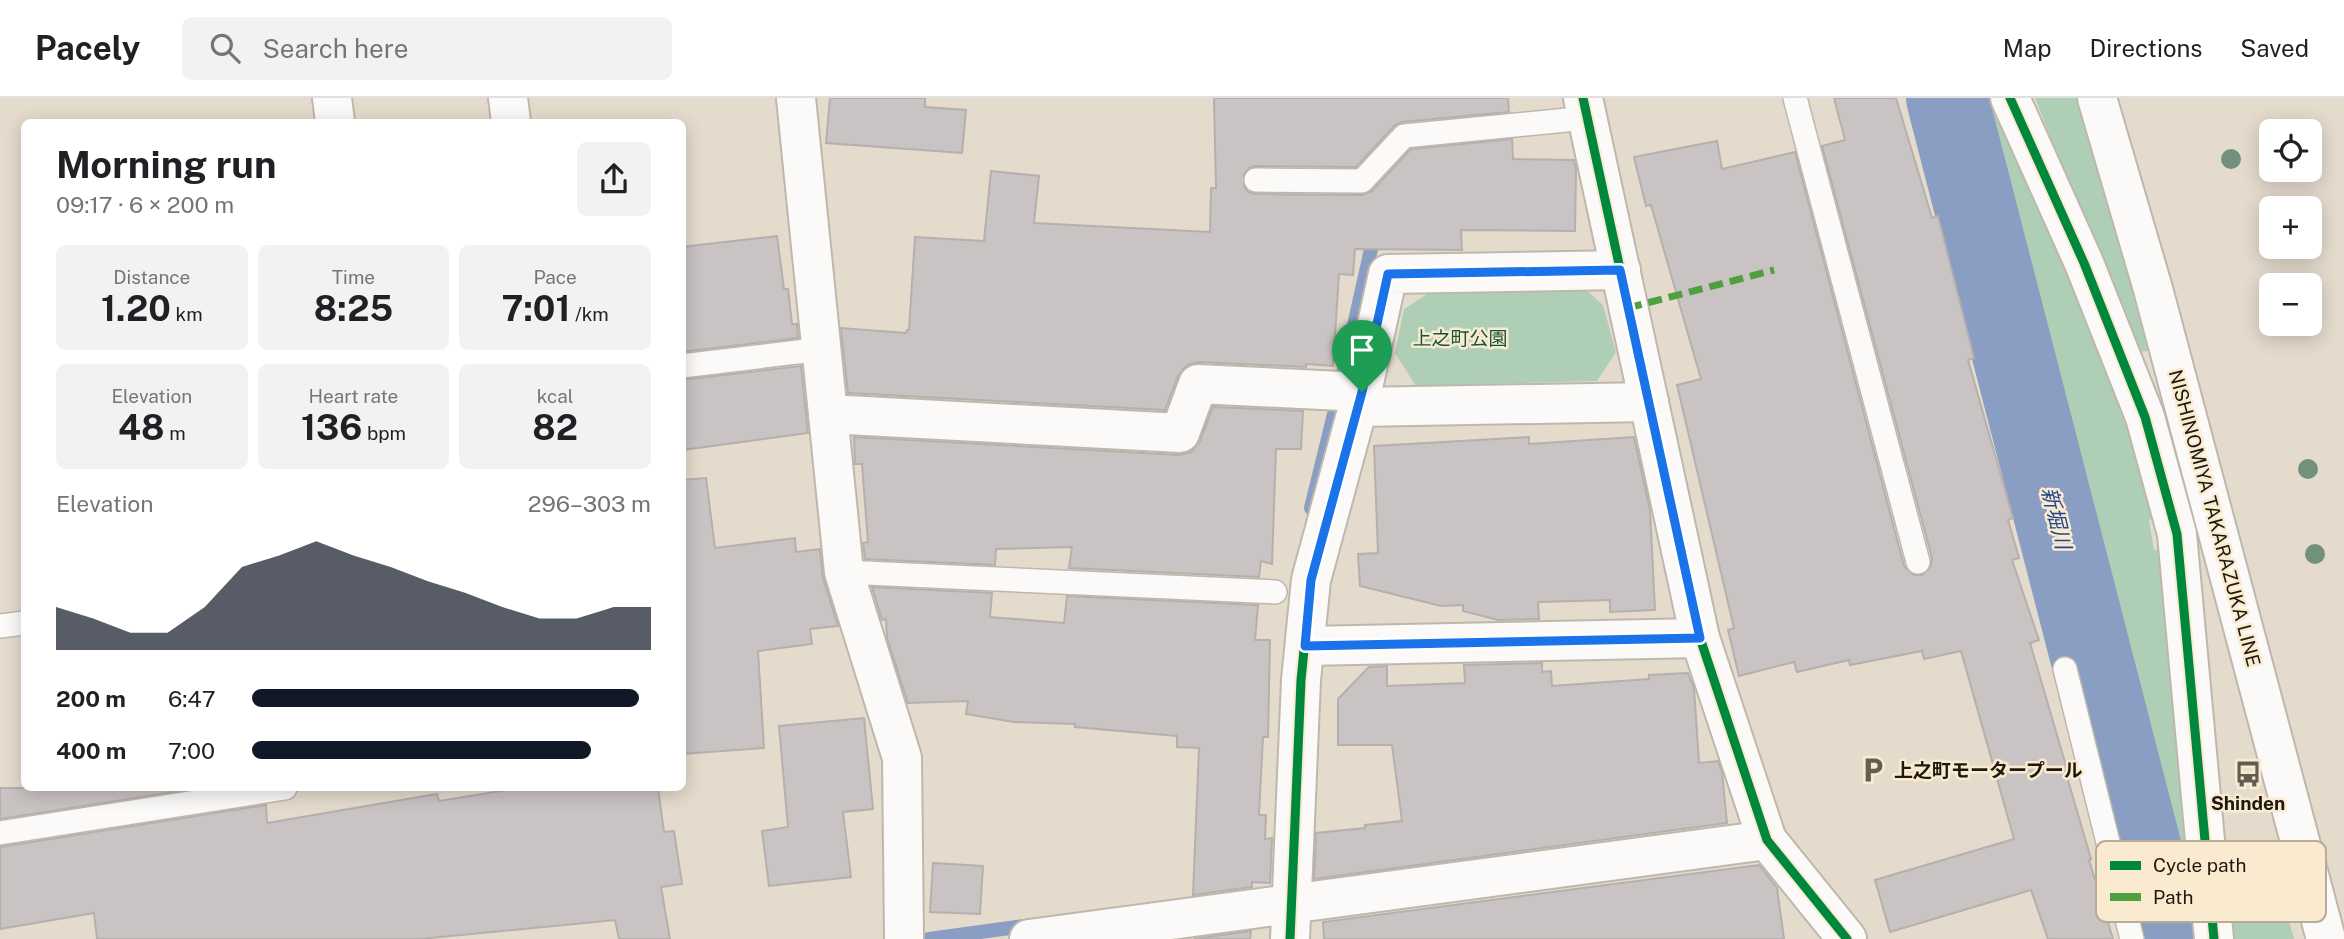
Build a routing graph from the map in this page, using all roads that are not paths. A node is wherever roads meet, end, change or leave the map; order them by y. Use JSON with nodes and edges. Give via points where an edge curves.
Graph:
{"nodes":[{"id":1,"x":332,"y":98,"type":"edge"},
{"id":2,"x":508,"y":98,"type":"edge"},
{"id":3,"x":796,"y":98,"type":"edge"},
{"id":4,"x":1795,"y":98,"type":"edge"},
{"id":5,"x":2010,"y":98,"type":"edge"},
{"id":6,"x":2097,"y":98,"type":"edge"},
{"id":7,"x":1585,"y":108,"type":"edge"},
{"id":8,"x":335,"y":119,"type":"edge"},
{"id":9,"x":511,"y":119,"type":"edge"},
{"id":10,"x":1256,"y":180,"type":"dead end"},
{"id":11,"x":1620,"y":270,"type":"junction"},
{"id":12,"x":822,"y":349,"type":"junction"},
{"id":13,"x":686,"y":366,"type":"edge"},
{"id":14,"x":1360,"y":399,"type":"junction"},
{"id":15,"x":1649,"y":402,"type":"junction"},
{"id":16,"x":828,"y":414,"type":"junction"},
{"id":17,"x":2216,"y":523,"type":"junction"},
{"id":18,"x":2177,"y":534,"type":"junction"},
{"id":19,"x":1918,"y":562,"type":"dead end"},
{"id":20,"x":844,"y":572,"type":"junction"},
{"id":21,"x":1275,"y":592,"type":"dead end"},
{"id":22,"x":21,"y":623,"type":"edge"},
{"id":23,"x":0,"y":626,"type":"edge"},
{"id":24,"x":1700,"y":638,"type":"junction"},
{"id":25,"x":1305,"y":646,"type":"junction"},
{"id":26,"x":2065,"y":669,"type":"dead end"},
{"id":27,"x":266,"y":791,"type":"edge"},
{"id":28,"x":0,"y":833,"type":"edge"},
{"id":29,"x":1767,"y":840,"type":"junction"},
{"id":30,"x":2108,"y":841,"type":"edge"},
{"id":31,"x":2205,"y":841,"type":"edge"},
{"id":32,"x":2300,"y":841,"type":"edge"},
{"id":33,"x":1291,"y":922,"type":"edge"},
{"id":34,"x":2128,"y":922,"type":"edge"},
{"id":35,"x":2322,"y":922,"type":"edge"},
{"id":36,"x":904,"y":937,"type":"edge"},
{"id":37,"x":1029,"y":939,"type":"edge"},
{"id":38,"x":1847,"y":939,"type":"edge"},
{"id":39,"x":2132,"y":939,"type":"edge"},
{"id":40,"x":2326,"y":939,"type":"edge"}],
"edges":[{"from":1,"to":8,"type":"street"},
{"from":2,"to":9,"type":"street"},
{"from":3,"to":12,"type":"street"},
{"from":4,"to":19,"type":"lane"},
{"from":5,"to":18,"type":"street","via":[[2084,263],[2145,417]]},
{"from":6,"to":17,"type":"street","name":"NISHINOMIYA TAKARAZUKA LINE"},
{"from":7,"to":10,"type":"lane","via":[[1404,136],[1362,181]]},
{"from":7,"to":11,"type":"street"},
{"from":11,"to":14,"type":"street","via":[[1388,274]]},
{"from":11,"to":15,"type":"street"},
{"from":12,"to":13,"type":"lane"},
{"from":12,"to":16,"type":"street"},
{"from":14,"to":15,"type":"street"},
{"from":14,"to":16,"type":"street","via":[[1198,384],[1180,433]]},
{"from":14,"to":25,"type":"street","via":[[1311,580]]},
{"from":15,"to":24,"type":"street"},
{"from":16,"to":20,"type":"street"},
{"from":17,"to":18,"type":"street"},
{"from":17,"to":32,"type":"street","name":"NISHINOMIYA TAKARAZUKA LINE"},
{"from":18,"to":31,"type":"street"},
{"from":20,"to":21,"type":"lane"},
{"from":20,"to":36,"type":"street","via":[[902,758]]},
{"from":22,"to":23,"type":"lane"},
{"from":24,"to":25,"type":"street"},
{"from":24,"to":29,"type":"street"},
{"from":25,"to":33,"type":"street"},
{"from":26,"to":30,"type":"lane"},
{"from":27,"to":28,"type":"lane"},
{"from":29,"to":33,"type":"street"},
{"from":29,"to":38,"type":"street"},
{"from":33,"to":37,"type":"street"},
{"from":34,"to":39,"type":"lane"},
{"from":35,"to":40,"type":"street","name":"NISHINOMIYA TAKARAZUKA LINE"}]}
